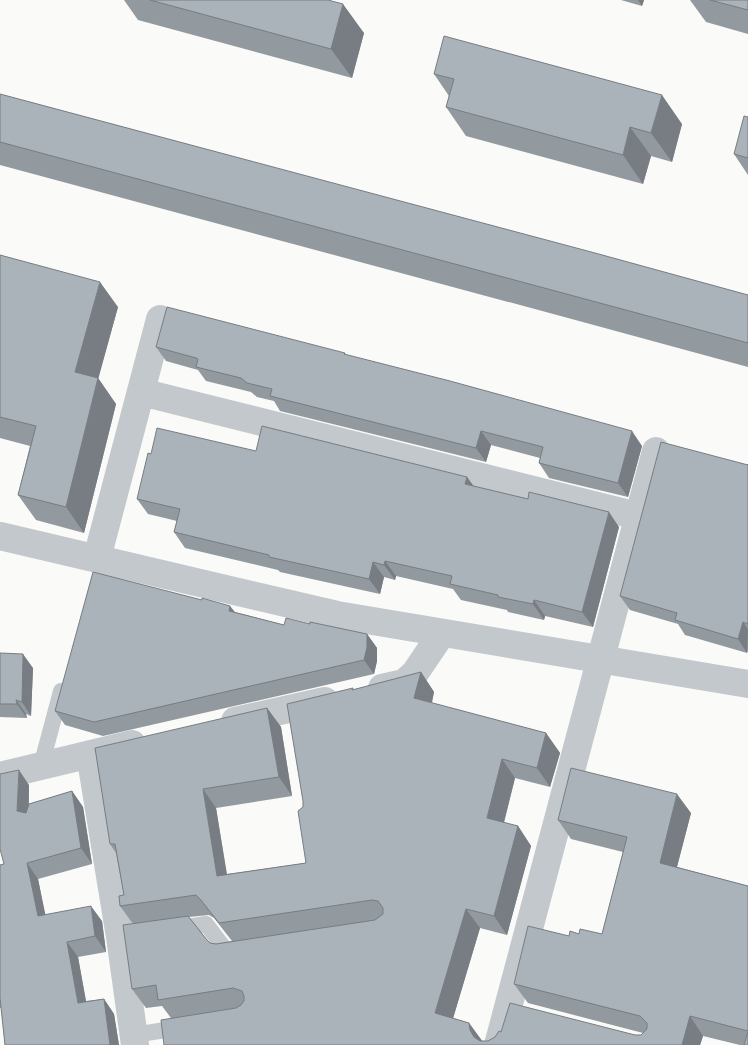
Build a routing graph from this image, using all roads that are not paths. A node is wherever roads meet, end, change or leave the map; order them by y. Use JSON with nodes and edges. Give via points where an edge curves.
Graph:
{"nodes":[{"id":1,"x":160,"y":319,"type":"dead end"},
{"id":2,"x":141,"y":392,"type":"junction"},
{"id":3,"x":656,"y":451,"type":"dead end"},
{"id":4,"x":638,"y":516,"type":"junction"},
{"id":5,"x":0,"y":536,"type":"edge"},
{"id":6,"x":94,"y":568,"type":"junction"},
{"id":7,"x":442,"y":633,"type":"junction"},
{"id":8,"x":601,"y":660,"type":"junction"},
{"id":9,"x":64,"y":681,"type":"edge"},
{"id":10,"x":748,"y":684,"type":"edge"},
{"id":11,"x":212,"y":726,"type":"edge"},
{"id":12,"x":156,"y":739,"type":"edge"},
{"id":13,"x":90,"y":754,"type":"junction"},
{"id":14,"x":41,"y":766,"type":"junction"},
{"id":15,"x":0,"y":776,"type":"edge"},
{"id":16,"x":158,"y":932,"type":"edge"},
{"id":17,"x":256,"y":948,"type":"edge"},
{"id":18,"x":201,"y":1025,"type":"edge"},
{"id":19,"x":135,"y":1040,"type":"edge"},
{"id":20,"x":498,"y":1045,"type":"edge"}],
"edges":[{"from":1,"to":2,"type":"street"},
{"from":2,"to":4,"type":"street"},
{"from":2,"to":6,"type":"street"},
{"from":3,"to":4,"type":"street"},
{"from":4,"to":8,"type":"street"},
{"from":5,"to":6,"type":"street"},
{"from":6,"to":7,"type":"street"},
{"from":7,"to":8,"type":"street"},
{"from":7,"to":11,"type":"street","via":[[415,673],[404,683],[351,695],[290,718]]},
{"from":8,"to":10,"type":"street"},
{"from":8,"to":20,"type":"street","via":[[517,1011]]},
{"from":9,"to":14,"type":"lane"},
{"from":12,"to":13,"type":"street"},
{"from":13,"to":14,"type":"street"},
{"from":13,"to":19,"type":"street","via":[[130,936]]},
{"from":14,"to":15,"type":"street"},
{"from":16,"to":17,"type":"lane","via":[[206,924],[228,952]]},
{"from":18,"to":19,"type":"lane"}]}
